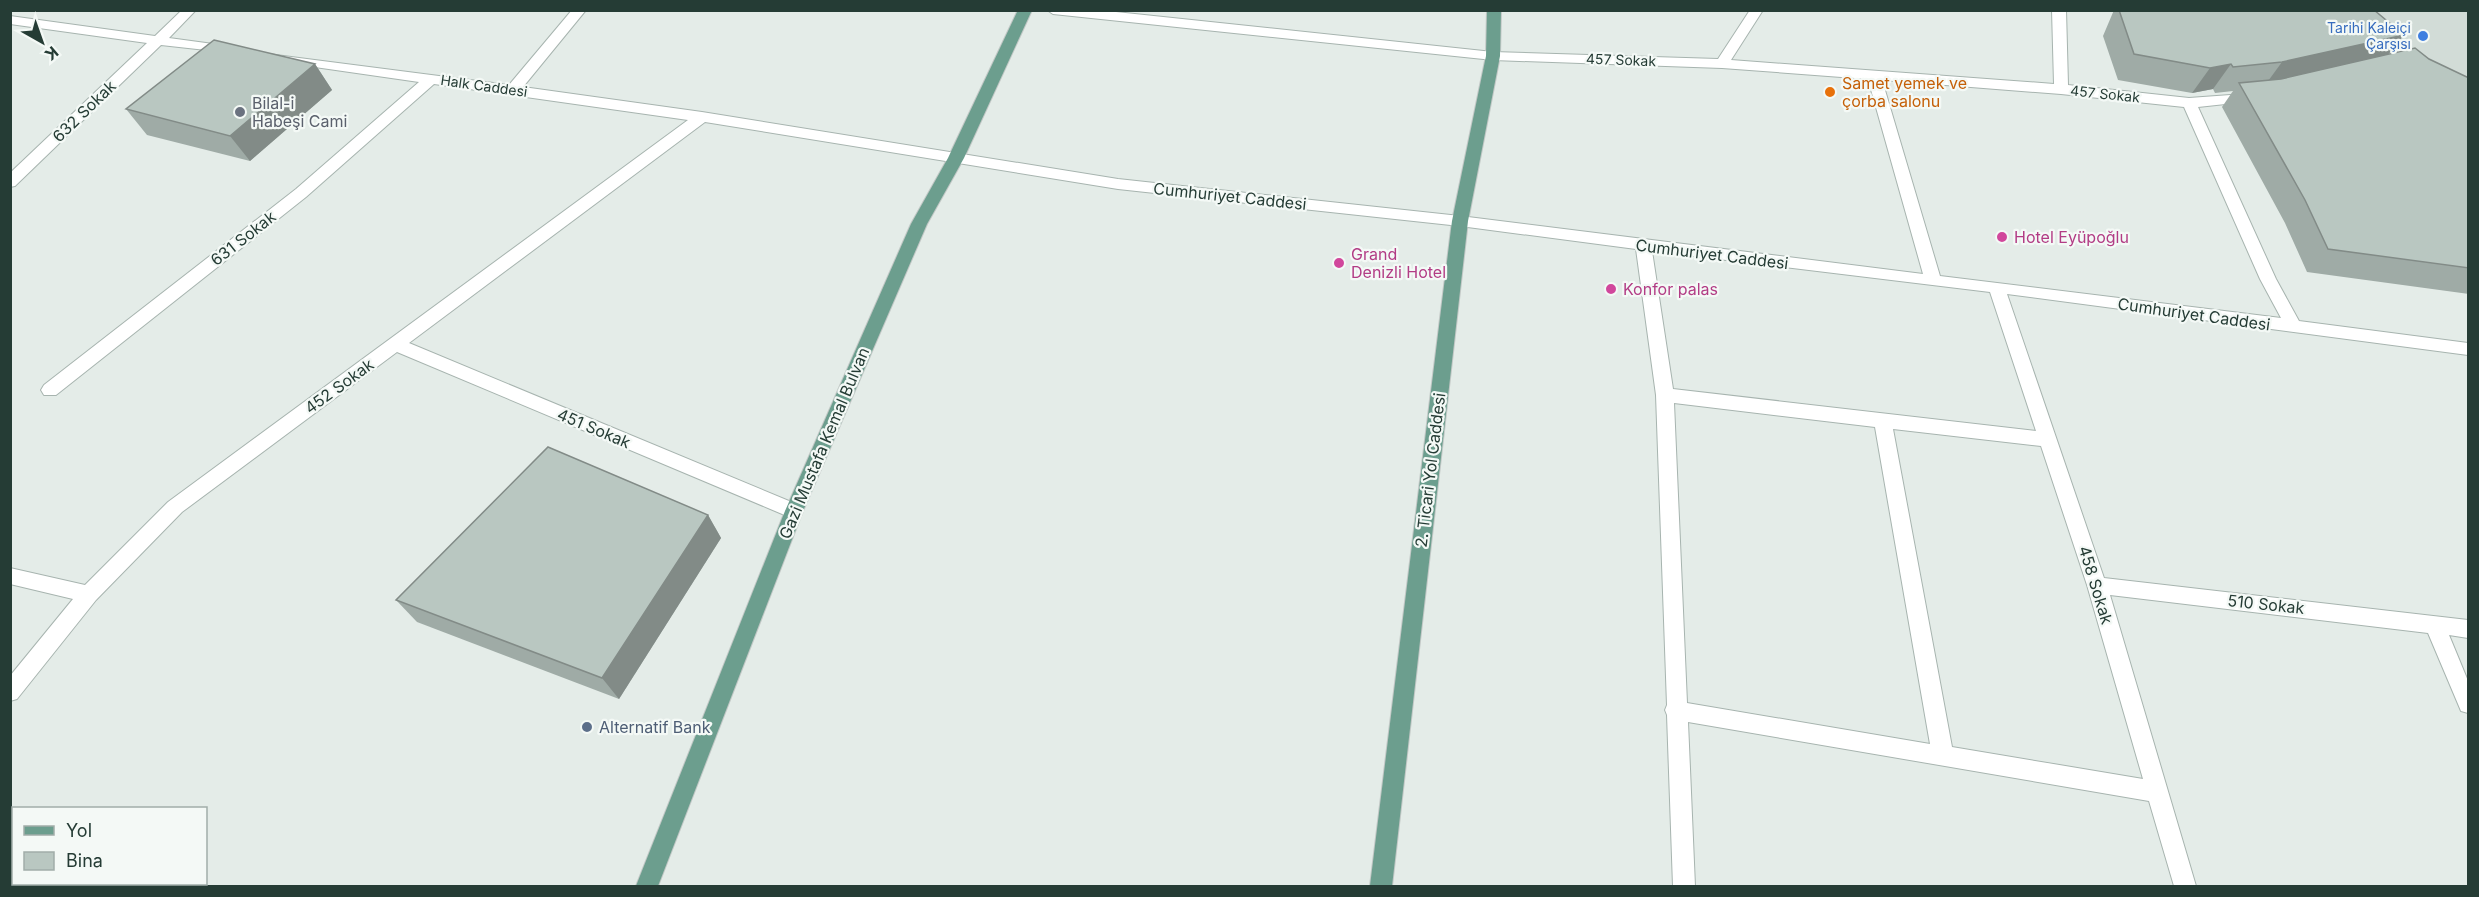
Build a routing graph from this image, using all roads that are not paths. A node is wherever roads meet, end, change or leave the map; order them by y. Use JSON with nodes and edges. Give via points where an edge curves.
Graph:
{"nodes":[{"id":1,"x":190,"y":10,"type":"edge"},
{"id":2,"x":580,"y":10,"type":"edge"},
{"id":3,"x":1025,"y":10,"type":"edge"},
{"id":4,"x":1053,"y":10,"type":"edge"},
{"id":5,"x":1494,"y":10,"type":"edge"},
{"id":6,"x":1757,"y":10,"type":"edge"},
{"id":7,"x":2059,"y":10,"type":"edge"},
{"id":8,"x":2347,"y":10,"type":"edge"},
{"id":9,"x":10,"y":20,"type":"edge"},
{"id":10,"x":158,"y":40,"type":"junction"},
{"id":11,"x":1493,"y":56,"type":"junction"},
{"id":12,"x":1722,"y":64,"type":"junction"},
{"id":13,"x":2427,"y":73,"type":"edge"},
{"id":14,"x":1874,"y":76,"type":"junction"},
{"id":15,"x":431,"y":79,"type":"junction"},
{"id":16,"x":513,"y":90,"type":"junction"},
{"id":17,"x":2061,"y":90,"type":"junction"},
{"id":18,"x":2263,"y":95,"type":"edge"},
{"id":19,"x":2189,"y":103,"type":"junction"},
{"id":20,"x":702,"y":117,"type":"junction"},
{"id":21,"x":956,"y":158,"type":"junction"},
{"id":22,"x":10,"y":182,"type":"edge"},
{"id":23,"x":1460,"y":220,"type":"junction"},
{"id":24,"x":1643,"y":245,"type":"junction"},
{"id":25,"x":1933,"y":281,"type":"junction"},
{"id":26,"x":1996,"y":286,"type":"junction"},
{"id":27,"x":2294,"y":327,"type":"junction"},
{"id":28,"x":395,"y":344,"type":"junction"},
{"id":29,"x":2469,"y":349,"type":"edge"},
{"id":30,"x":50,"y":390,"type":"dead end"},
{"id":31,"x":1665,"y":395,"type":"junction"},
{"id":32,"x":1883,"y":421,"type":"junction"},
{"id":33,"x":2048,"y":440,"type":"junction"},
{"id":34,"x":794,"y":511,"type":"junction"},
{"id":35,"x":10,"y":576,"type":"edge"},
{"id":36,"x":2097,"y":585,"type":"junction"},
{"id":37,"x":89,"y":594,"type":"junction"},
{"id":38,"x":2434,"y":623,"type":"junction"},
{"id":39,"x":2469,"y":629,"type":"edge"},
{"id":40,"x":10,"y":692,"type":"edge"},
{"id":41,"x":2469,"y":704,"type":"edge"},
{"id":42,"x":1675,"y":710,"type":"junction"},
{"id":43,"x":1943,"y":756,"type":"junction"},
{"id":44,"x":2157,"y":792,"type":"junction"},
{"id":45,"x":647,"y":886,"type":"edge"},
{"id":46,"x":1381,"y":886,"type":"edge"},
{"id":47,"x":1684,"y":886,"type":"edge"},
{"id":48,"x":2185,"y":886,"type":"edge"}],
"edges":[{"from":1,"to":10,"type":"street","name":"632 Sokak"},
{"from":2,"to":16,"type":"street"},
{"from":3,"to":21,"type":"main road","name":"Gazi Mustafa Kemal Bulvan"},
{"from":4,"to":11,"type":"street","name":"457 Sokak"},
{"from":5,"to":11,"type":"main road"},
{"from":6,"to":12,"type":"street"},
{"from":7,"to":17,"type":"street"},
{"from":8,"to":13,"type":"street","via":[[2401,63]]},
{"from":9,"to":10,"type":"street","name":"Halk Caddesi"},
{"from":10,"to":15,"type":"street","name":"Halk Caddesi"},
{"from":10,"to":22,"type":"street","name":"632 Sokak"},
{"from":11,"to":12,"type":"street","name":"457 Sokak"},
{"from":11,"to":23,"type":"main road","name":"2. Ticari Yol Caddesi"},
{"from":12,"to":14,"type":"street","name":"457 Sokak"},
{"from":14,"to":17,"type":"street","name":"457 Sokak"},
{"from":14,"to":25,"type":"street"},
{"from":15,"to":16,"type":"street","name":"Halk Caddesi"},
{"from":15,"to":30,"type":"street","name":"631 Sokak","via":[[301,193]]},
{"from":16,"to":20,"type":"street","name":"Halk Caddesi"},
{"from":17,"to":19,"type":"street","name":"457 Sokak"},
{"from":18,"to":19,"type":"street","name":"457 Sokak"},
{"from":19,"to":27,"type":"street","via":[[2268,279]]},
{"from":20,"to":21,"type":"street","name":"Halk Caddesi"},
{"from":20,"to":28,"type":"street","name":"452 Sokak"},
{"from":21,"to":23,"type":"street","name":"Cumhuriyet Caddesi","via":[[1118,184]]},
{"from":21,"to":34,"type":"main road","name":"Gazi Mustafa Kemal Bulvan","via":[[919,224]]},
{"from":23,"to":24,"type":"street","name":"Cumhuriyet Caddesi"},
{"from":23,"to":46,"type":"main road","name":"2. Ticari Yol Caddesi"},
{"from":24,"to":25,"type":"street","name":"Cumhuriyet Caddesi"},
{"from":24,"to":31,"type":"street"},
{"from":25,"to":26,"type":"street","name":"Cumhuriyet Caddesi"},
{"from":26,"to":27,"type":"street","name":"Cumhuriyet Caddesi"},
{"from":26,"to":33,"type":"street","name":"458 Sokak"},
{"from":27,"to":29,"type":"street","name":"Cumhuriyet Caddesi"},
{"from":28,"to":34,"type":"street","name":"451 Sokak"},
{"from":28,"to":37,"type":"street","name":"452 Sokak","via":[[175,507]]},
{"from":31,"to":32,"type":"street"},
{"from":31,"to":42,"type":"street"},
{"from":32,"to":33,"type":"street"},
{"from":32,"to":43,"type":"street"},
{"from":33,"to":36,"type":"street","name":"458 Sokak"},
{"from":34,"to":45,"type":"main road","name":"Gazi Mustafa Kemal Bulvan"},
{"from":35,"to":37,"type":"street"},
{"from":36,"to":38,"type":"street","name":"510 Sokak"},
{"from":36,"to":44,"type":"street","name":"458 Sokak"},
{"from":37,"to":40,"type":"street","name":"452 Sokak"},
{"from":38,"to":39,"type":"street","name":"510 Sokak"},
{"from":38,"to":41,"type":"street"},
{"from":42,"to":43,"type":"street"},
{"from":42,"to":47,"type":"street"},
{"from":43,"to":44,"type":"street"},
{"from":44,"to":48,"type":"street","name":"458 Sokak"}]}
